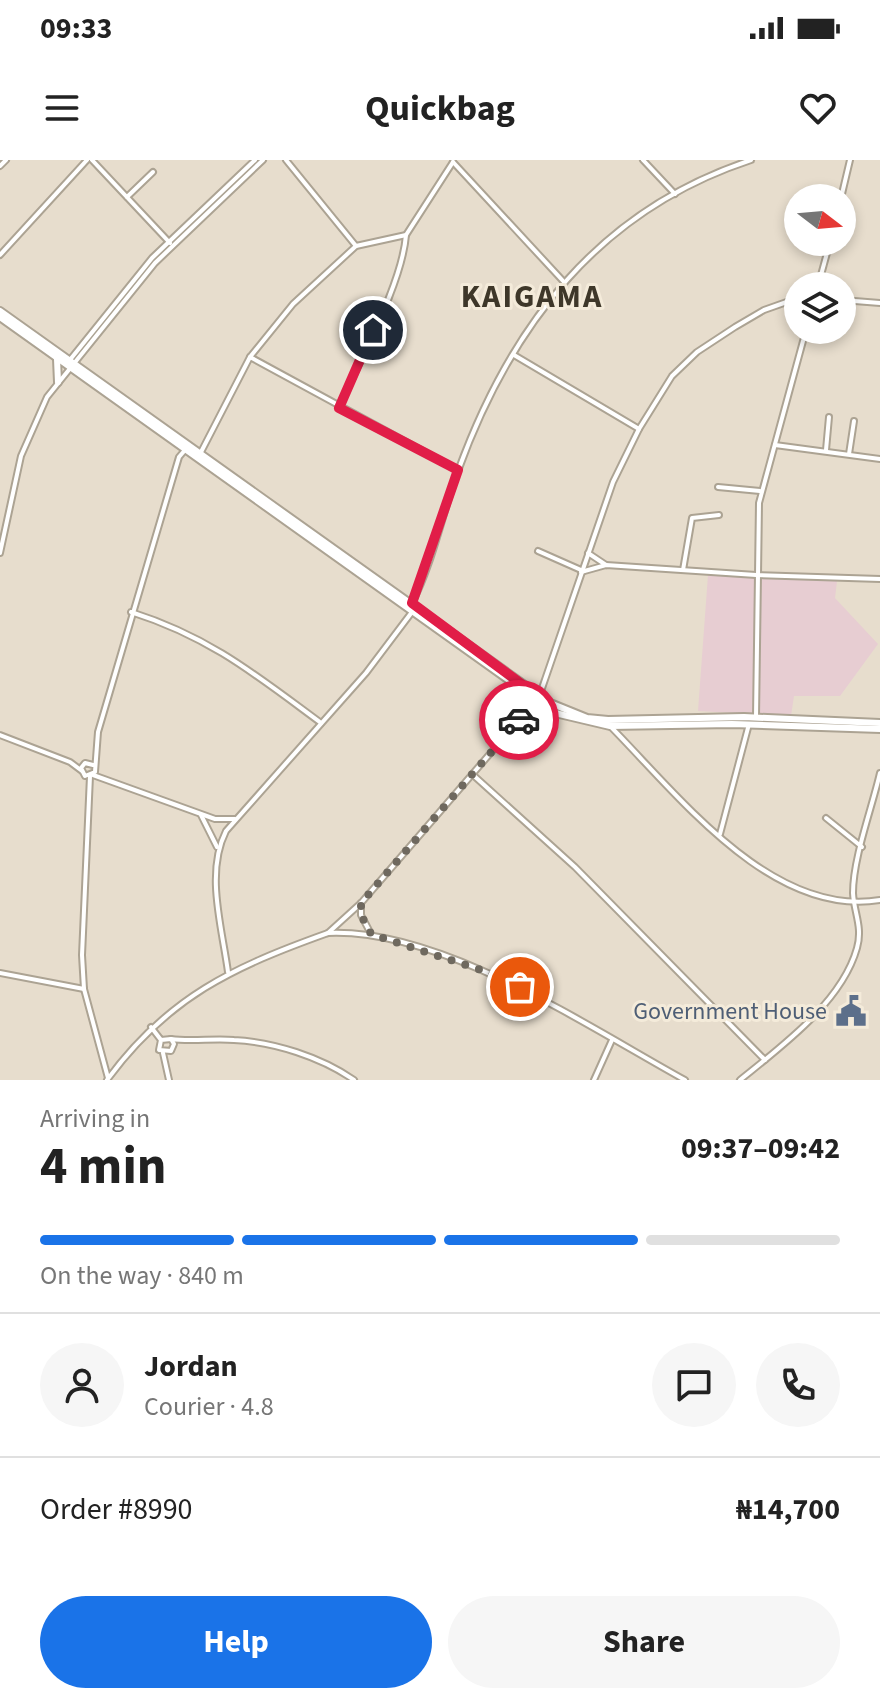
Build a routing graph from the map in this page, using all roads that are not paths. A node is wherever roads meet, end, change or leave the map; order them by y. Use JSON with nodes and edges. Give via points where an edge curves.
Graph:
{"nodes":[{"id":1,"x":6,"y":160,"type":"edge"},
{"id":2,"x":90,"y":160,"type":"edge"},
{"id":3,"x":255,"y":160,"type":"edge"},
{"id":4,"x":263,"y":160,"type":"edge"},
{"id":5,"x":286,"y":160,"type":"edge"},
{"id":6,"x":643,"y":160,"type":"edge"},
{"id":7,"x":751,"y":160,"type":"edge"},
{"id":8,"x":850,"y":160,"type":"edge"},
{"id":9,"x":452,"y":161,"type":"edge"},
{"id":10,"x":0,"y":166,"type":"edge"},
{"id":11,"x":153,"y":172,"type":"dead end"},
{"id":12,"x":844,"y":184,"type":"edge"},
{"id":13,"x":675,"y":194,"type":"junction"},
{"id":14,"x":127,"y":197,"type":"junction"},
{"id":15,"x":406,"y":235,"type":"junction"},
{"id":16,"x":171,"y":243,"type":"junction"},
{"id":17,"x":356,"y":246,"type":"junction"},
{"id":18,"x":0,"y":255,"type":"edge"},
{"id":19,"x":564,"y":282,"type":"junction"},
{"id":20,"x":856,"y":301,"type":"edge"},
{"id":21,"x":784,"y":303,"type":"edge"},
{"id":22,"x":880,"y":303,"type":"edge"},
{"id":23,"x":0,"y":311,"type":"edge"},
{"id":24,"x":0,"y":317,"type":"edge"},
{"id":25,"x":802,"y":344,"type":"edge"},
{"id":26,"x":514,"y":355,"type":"junction"},
{"id":27,"x":250,"y":357,"type":"junction"},
{"id":28,"x":57,"y":359,"type":"junction"},
{"id":29,"x":69,"y":365,"type":"junction"},
{"id":30,"x":58,"y":382,"type":"junction"},
{"id":31,"x":339,"y":408,"type":"junction"},
{"id":32,"x":829,"y":417,"type":"dead end"},
{"id":33,"x":854,"y":421,"type":"dead end"},
{"id":34,"x":639,"y":429,"type":"junction"},
{"id":35,"x":775,"y":445,"type":"junction"},
{"id":36,"x":185,"y":449,"type":"junction"},
{"id":37,"x":825,"y":451,"type":"junction"},
{"id":38,"x":200,"y":454,"type":"junction"},
{"id":39,"x":849,"y":455,"type":"junction"},
{"id":40,"x":880,"y":459,"type":"edge"},
{"id":41,"x":458,"y":470,"type":"junction"},
{"id":42,"x":718,"y":487,"type":"dead end"},
{"id":43,"x":760,"y":491,"type":"junction"},
{"id":44,"x":719,"y":515,"type":"dead end"},
{"id":45,"x":538,"y":551,"type":"dead end"},
{"id":46,"x":587,"y":552,"type":"junction"},
{"id":47,"x":0,"y":553,"type":"edge"},
{"id":48,"x":606,"y":565,"type":"junction"},
{"id":49,"x":683,"y":570,"type":"junction"},
{"id":50,"x":581,"y":571,"type":"junction"},
{"id":51,"x":756,"y":575,"type":"junction"},
{"id":52,"x":880,"y":579,"type":"edge"},
{"id":53,"x":412,"y":603,"type":"junction"},
{"id":54,"x":130,"y":612,"type":"junction"},
{"id":55,"x":412,"y":612,"type":"junction"},
{"id":56,"x":538,"y":700,"type":"junction"},
{"id":57,"x":756,"y":718,"type":"junction"},
{"id":58,"x":321,"y":723,"type":"junction"},
{"id":59,"x":749,"y":724,"type":"junction"},
{"id":60,"x":610,"y":726,"type":"junction"},
{"id":61,"x":880,"y":726,"type":"edge"},
{"id":62,"x":0,"y":735,"type":"edge"},
{"id":63,"x":70,"y":762,"type":"junction"},
{"id":64,"x":90,"y":765,"type":"junction"},
{"id":65,"x":472,"y":773,"type":"junction"},
{"id":66,"x":880,"y":773,"type":"edge"},
{"id":67,"x":87,"y":775,"type":"junction"},
{"id":68,"x":108,"y":778,"type":"junction"},
{"id":69,"x":200,"y":813,"type":"junction"},
{"id":70,"x":826,"y":818,"type":"dead end"},
{"id":71,"x":235,"y":819,"type":"junction"},
{"id":72,"x":720,"y":834,"type":"junction"},
{"id":73,"x":862,"y":847,"type":"junction"},
{"id":74,"x":217,"y":849,"type":"junction"},
{"id":75,"x":880,"y":900,"type":"edge"},
{"id":76,"x":361,"y":903,"type":"junction"},
{"id":77,"x":855,"y":904,"type":"junction"},
{"id":78,"x":328,"y":933,"type":"junction"},
{"id":79,"x":371,"y":934,"type":"junction"},
{"id":80,"x":228,"y":972,"type":"junction"},
{"id":81,"x":0,"y":973,"type":"edge"},
{"id":82,"x":84,"y":989,"type":"junction"},
{"id":83,"x":151,"y":1027,"type":"junction"},
{"id":84,"x":171,"y":1039,"type":"junction"},
{"id":85,"x":161,"y":1040,"type":"junction"},
{"id":86,"x":612,"y":1040,"type":"junction"},
{"id":87,"x":186,"y":1041,"type":"junction"},
{"id":88,"x":173,"y":1049,"type":"junction"},
{"id":89,"x":163,"y":1053,"type":"junction"},
{"id":90,"x":765,"y":1060,"type":"junction"},
{"id":91,"x":168,"y":1070,"type":"junction"},
{"id":92,"x":108,"y":1079,"type":"edge"},
{"id":93,"x":169,"y":1080,"type":"edge"},
{"id":94,"x":354,"y":1080,"type":"edge"},
{"id":95,"x":594,"y":1080,"type":"edge"},
{"id":96,"x":685,"y":1080,"type":"edge"},
{"id":97,"x":740,"y":1080,"type":"edge"}],
"edges":[{"from":1,"to":10,"type":"street"},
{"from":2,"to":14,"type":"street"},
{"from":2,"to":18,"type":"street"},
{"from":3,"to":16,"type":"street"},
{"from":4,"to":16,"type":"street"},
{"from":5,"to":17,"type":"street"},
{"from":6,"to":13,"type":"street"},
{"from":7,"to":13,"type":"street"},
{"from":8,"to":12,"type":"street"},
{"from":9,"to":15,"type":"street"},
{"from":9,"to":19,"type":"street"},
{"from":11,"to":14,"type":"street"},
{"from":13,"to":19,"type":"street","via":[[615,230]]},
{"from":14,"to":16,"type":"street"},
{"from":15,"to":17,"type":"street"},
{"from":15,"to":31,"type":"street","via":[[391,288]]},
{"from":16,"to":29,"type":"street"},
{"from":17,"to":27,"type":"street","via":[[293,304]]},
{"from":19,"to":26,"type":"street"},
{"from":20,"to":22,"type":"street"},
{"from":21,"to":34,"type":"street","via":[[697,352],[672,376]]},
{"from":23,"to":29,"type":"main road"},
{"from":24,"to":28,"type":"main road"},
{"from":25,"to":35,"type":"street"},
{"from":26,"to":34,"type":"street"},
{"from":26,"to":41,"type":"street","via":[[481,410]]},
{"from":27,"to":31,"type":"street"},
{"from":27,"to":38,"type":"street"},
{"from":28,"to":29,"type":"main road"},
{"from":28,"to":30,"type":"main road"},
{"from":29,"to":30,"type":"street"},
{"from":29,"to":36,"type":"main road"},
{"from":29,"to":38,"type":"main road"},
{"from":30,"to":47,"type":"street","via":[[25,443]]},
{"from":31,"to":41,"type":"street"},
{"from":32,"to":37,"type":"street"},
{"from":33,"to":39,"type":"street"},
{"from":34,"to":46,"type":"street"},
{"from":35,"to":37,"type":"street"},
{"from":35,"to":43,"type":"street"},
{"from":36,"to":54,"type":"street"},
{"from":36,"to":55,"type":"main road"},
{"from":37,"to":39,"type":"street"},
{"from":38,"to":53,"type":"main road"},
{"from":39,"to":40,"type":"street"},
{"from":41,"to":53,"type":"street"},
{"from":42,"to":43,"type":"street"},
{"from":43,"to":51,"type":"street"},
{"from":44,"to":49,"type":"street","via":[[692,518]]},
{"from":45,"to":50,"type":"street"},
{"from":46,"to":48,"type":"street"},
{"from":46,"to":50,"type":"street"},
{"from":48,"to":49,"type":"street"},
{"from":48,"to":50,"type":"street"},
{"from":49,"to":51,"type":"street"},
{"from":50,"to":56,"type":"street"},
{"from":51,"to":52,"type":"street"},
{"from":51,"to":57,"type":"street"},
{"from":53,"to":56,"type":"main road"},
{"from":54,"to":58,"type":"street","via":[[193,634]]},
{"from":54,"to":64,"type":"street"},
{"from":55,"to":56,"type":"main road"},
{"from":55,"to":58,"type":"street"},
{"from":56,"to":57,"type":"main road","via":[[587,718]]},
{"from":56,"to":60,"type":"main road","via":[[571,719]]},
{"from":56,"to":65,"type":"street"},
{"from":57,"to":61,"type":"main road"},
{"from":58,"to":71,"type":"street"},
{"from":59,"to":60,"type":"main road"},
{"from":59,"to":61,"type":"main road"},
{"from":59,"to":72,"type":"street"},
{"from":60,"to":72,"type":"street"},
{"from":62,"to":63,"type":"street"},
{"from":63,"to":64,"type":"street"},
{"from":63,"to":67,"type":"street"},
{"from":64,"to":67,"type":"street"},
{"from":64,"to":67,"type":"street"},
{"from":64,"to":68,"type":"street"},
{"from":65,"to":76,"type":"street"},
{"from":65,"to":90,"type":"street","via":[[575,867]]},
{"from":66,"to":73,"type":"street"},
{"from":67,"to":68,"type":"street"},
{"from":67,"to":82,"type":"street"},
{"from":68,"to":69,"type":"street"},
{"from":69,"to":71,"type":"street"},
{"from":69,"to":74,"type":"street"},
{"from":70,"to":73,"type":"street"},
{"from":71,"to":74,"type":"street"},
{"from":72,"to":77,"type":"street","via":[[770,876]]},
{"from":73,"to":77,"type":"street"},
{"from":74,"to":80,"type":"street"},
{"from":75,"to":77,"type":"street"},
{"from":76,"to":78,"type":"street"},
{"from":76,"to":79,"type":"street"},
{"from":77,"to":90,"type":"street","via":[[861,926],[845,977]]},
{"from":78,"to":79,"type":"street"},
{"from":78,"to":80,"type":"street"},
{"from":79,"to":86,"type":"street","via":[[502,979]]},
{"from":80,"to":83,"type":"street"},
{"from":81,"to":82,"type":"street"},
{"from":82,"to":92,"type":"street"},
{"from":83,"to":85,"type":"street"},
{"from":83,"to":92,"type":"street"},
{"from":84,"to":85,"type":"street"},
{"from":84,"to":87,"type":"street"},
{"from":84,"to":88,"type":"street"},
{"from":85,"to":89,"type":"street","via":[[158,1047]]},
{"from":86,"to":95,"type":"street"},
{"from":86,"to":96,"type":"street"},
{"from":87,"to":88,"type":"street"},
{"from":87,"to":94,"type":"street","via":[[233,1039],[280,1048]]},
{"from":88,"to":89,"type":"street"},
{"from":88,"to":91,"type":"street"},
{"from":89,"to":91,"type":"street"},
{"from":90,"to":97,"type":"street"},
{"from":91,"to":93,"type":"street"}]}
